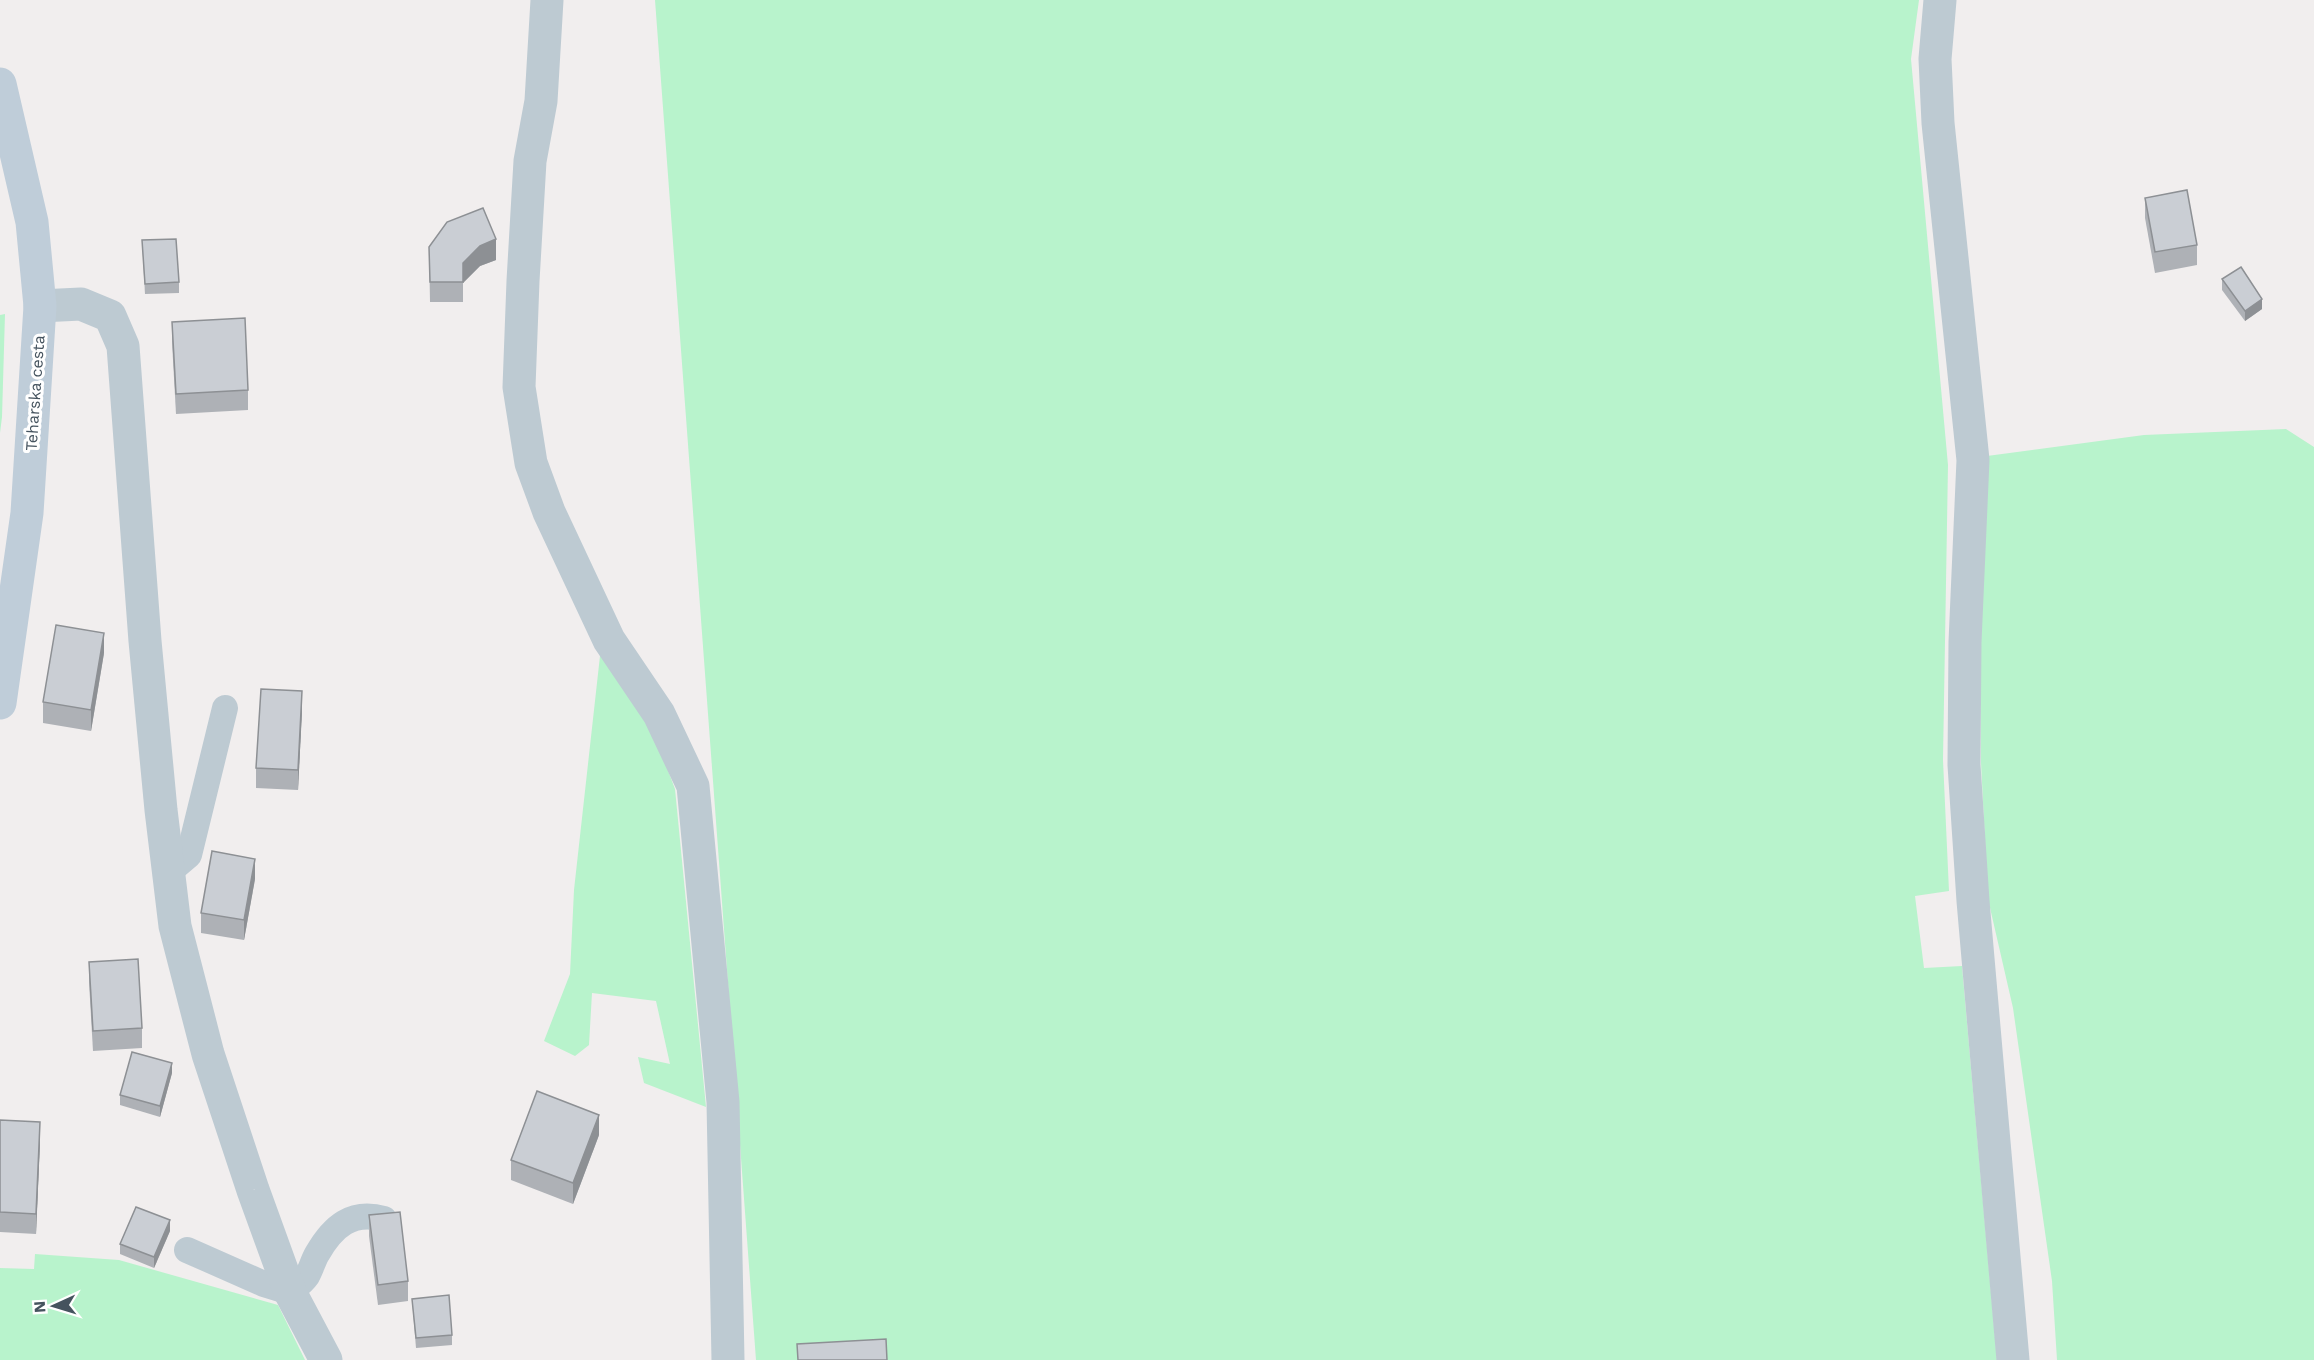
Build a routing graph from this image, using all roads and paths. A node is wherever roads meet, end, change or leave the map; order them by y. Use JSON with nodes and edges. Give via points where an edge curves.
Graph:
{"nodes":[{"id":1,"x":547,"y":0,"type":"edge"},
{"id":2,"x":1940,"y":0,"type":"edge"},
{"id":3,"x":0,"y":84,"type":"edge"},
{"id":4,"x":40,"y":306,"type":"junction"},
{"id":5,"x":0,"y":703,"type":"edge"},
{"id":6,"x":225,"y":708,"type":"dead end"},
{"id":7,"x":169,"y":872,"type":"junction"},
{"id":8,"x":384,"y":1219,"type":"edge"},
{"id":9,"x":187,"y":1250,"type":"dead end"},
{"id":10,"x":290,"y":1292,"type":"junction"},
{"id":11,"x":326,"y":1360,"type":"edge"},
{"id":12,"x":728,"y":1360,"type":"edge"},
{"id":13,"x":2013,"y":1360,"type":"edge"}],
"edges":[{"from":1,"to":12,"type":"street","via":[[541,101],[530,161],[519,387],[531,463],[549,512],[609,640],[658,714],[693,786],[723,1102]]},
{"from":2,"to":13,"type":"street","via":[[1935,59],[1938,123],[1972,460],[1964,765]]},
{"from":3,"to":4,"type":"street","name":"Teharska cesta","via":[[32,222]]},
{"from":4,"to":5,"type":"street","name":"Teharska cesta","via":[[27,513]]},
{"from":4,"to":7,"type":"street","via":[[81,304],[110,316],[123,346],[145,641]]},
{"from":6,"to":7,"type":"lane","via":[[189,855]]},
{"from":7,"to":10,"type":"street","via":[[175,926],[208,1054]]},
{"from":8,"to":10,"type":"lane","via":[[355,1216],[336,1230],[317,1253],[307,1276]]},
{"from":9,"to":10,"type":"lane"},
{"from":10,"to":11,"type":"street"}]}
